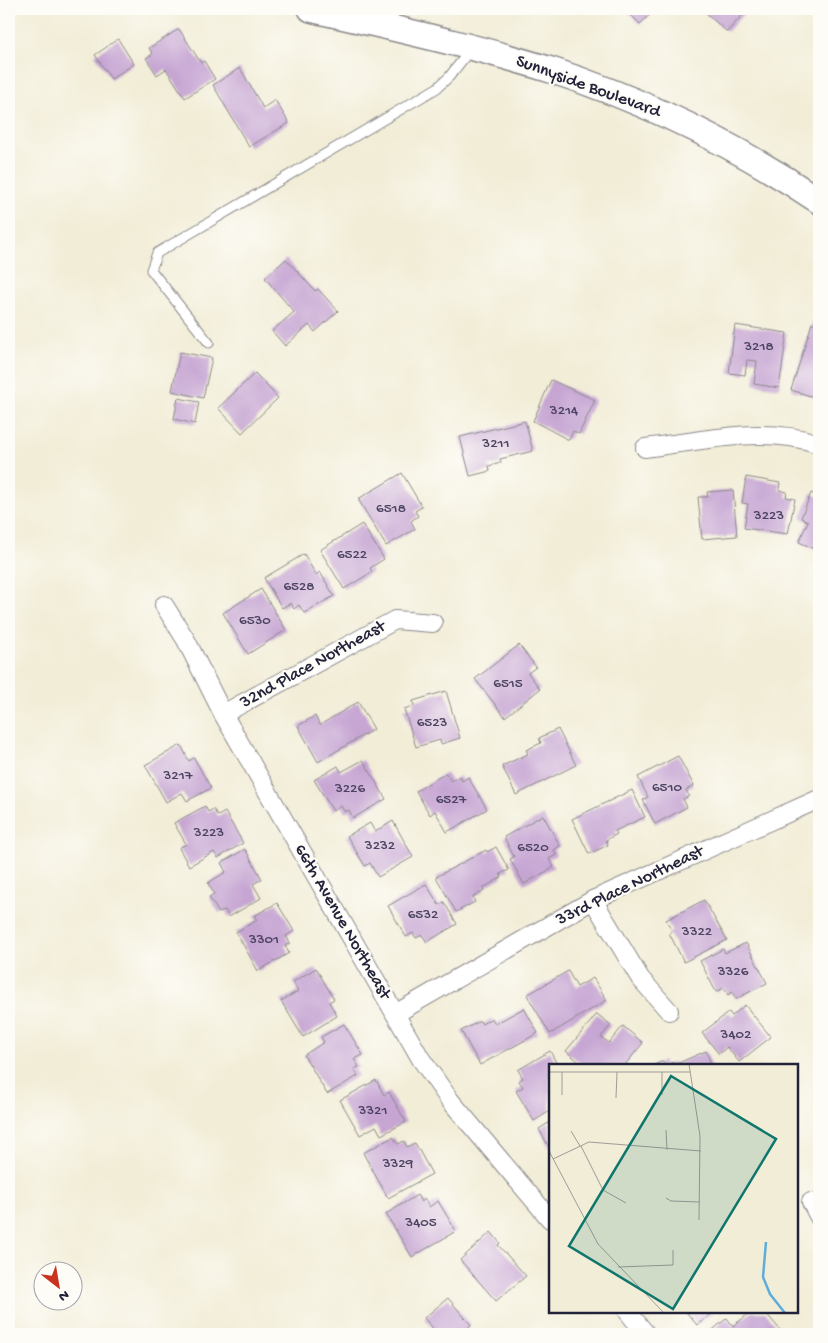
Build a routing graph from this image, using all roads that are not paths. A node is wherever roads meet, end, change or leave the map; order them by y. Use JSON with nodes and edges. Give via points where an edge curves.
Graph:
{"nodes":[{"id":1,"x":311,"y":9,"type":"edge"},
{"id":2,"x":471,"y":49,"type":"junction"},
{"id":3,"x":819,"y":201,"type":"edge"},
{"id":4,"x":209,"y":343,"type":"dead end"},
{"id":5,"x":819,"y":444,"type":"edge"},
{"id":6,"x":645,"y":448,"type":"dead end"},
{"id":7,"x":164,"y":604,"type":"dead end"},
{"id":8,"x":433,"y":623,"type":"dead end"},
{"id":9,"x":223,"y":714,"type":"junction"},
{"id":10,"x":819,"y":799,"type":"edge"},
{"id":11,"x":593,"y":900,"type":"junction"},
{"id":12,"x":669,"y":1011,"type":"dead end"},
{"id":13,"x":395,"y":1014,"type":"junction"},
{"id":14,"x":549,"y":1218,"type":"edge"},
{"id":15,"x":629,"y":1313,"type":"edge"},
{"id":16,"x":646,"y":1334,"type":"edge"}],
"edges":[{"from":1,"to":2,"type":"street","name":"Sunnyside Boulevard"},
{"from":2,"to":3,"type":"street","name":"Sunnyside Boulevard","via":[[554,72],[666,115],[777,172]]},
{"from":2,"to":4,"type":"lane","via":[[450,77],[437,88],[157,253],[151,270]]},
{"from":5,"to":6,"type":"street","via":[[803,438],[769,434]]},
{"from":7,"to":9,"type":"street","name":"66th Avenue Northeast"},
{"from":8,"to":9,"type":"street","name":"32nd Place Northeast","via":[[395,620]]},
{"from":9,"to":13,"type":"street","name":"66th Avenue Northeast"},
{"from":10,"to":11,"type":"street","name":"33rd Place Northeast"},
{"from":11,"to":12,"type":"street","via":[[640,978]]},
{"from":11,"to":13,"type":"street","name":"33rd Place Northeast"},
{"from":13,"to":14,"type":"street","name":"66th Avenue Northeast","via":[[449,1099]]},
{"from":15,"to":16,"type":"street"}]}
